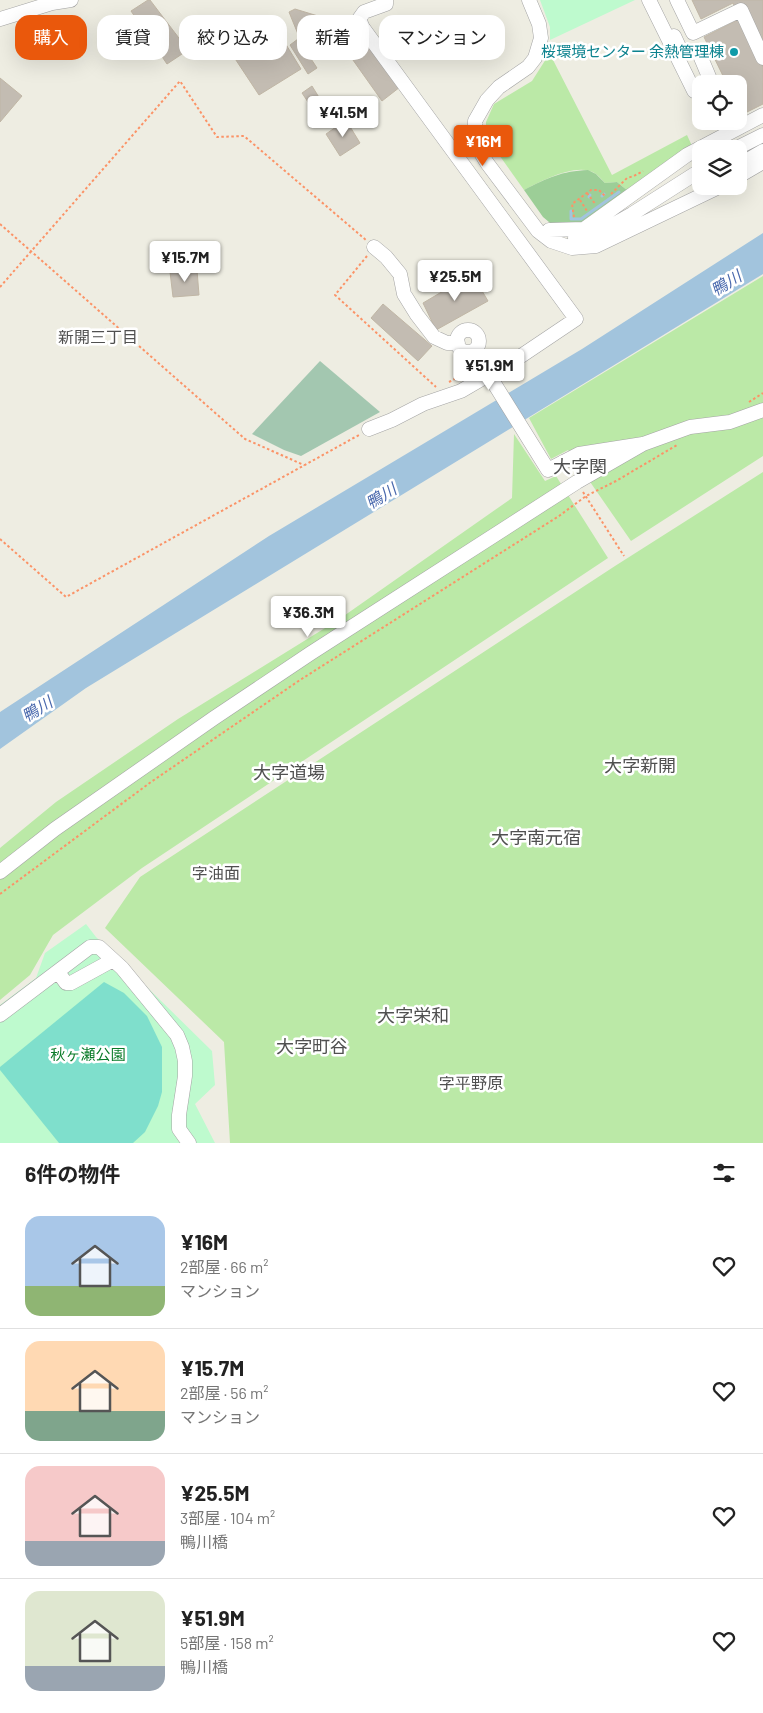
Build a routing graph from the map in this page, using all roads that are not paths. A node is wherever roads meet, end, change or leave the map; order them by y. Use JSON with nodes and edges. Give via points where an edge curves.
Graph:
{"nodes":[{"id":1,"x":71,"y":0,"type":"edge"},
{"id":2,"x":386,"y":0,"type":"edge"},
{"id":3,"x":529,"y":0,"type":"edge"},
{"id":4,"x":534,"y":0,"type":"edge"},
{"id":5,"x":649,"y":0,"type":"edge"},
{"id":6,"x":655,"y":0,"type":"edge"},
{"id":7,"x":677,"y":0,"type":"edge"},
{"id":8,"x":0,"y":19,"type":"edge"},
{"id":9,"x":763,"y":58,"type":"edge"},
{"id":10,"x":708,"y":75,"type":"edge"},
{"id":11,"x":692,"y":87,"type":"edge"},
{"id":12,"x":763,"y":115,"type":"edge"},
{"id":13,"x":763,"y":135,"type":"edge"},
{"id":14,"x":747,"y":143,"type":"edge"},
{"id":15,"x":763,"y":151,"type":"edge"},
{"id":16,"x":747,"y":160,"type":"edge"},
{"id":17,"x":763,"y":162,"type":"edge"},
{"id":18,"x":747,"y":171,"type":"edge"},
{"id":19,"x":692,"y":176,"type":"edge"},
{"id":20,"x":699,"y":195,"type":"edge"},
{"id":21,"x":549,"y":230,"type":"junction"},
{"id":22,"x":374,"y":247,"type":"road end"},
{"id":23,"x":489,"y":375,"type":"junction"},
{"id":24,"x":763,"y":410,"type":"edge"},
{"id":25,"x":369,"y":429,"type":"road end"},
{"id":26,"x":643,"y":444,"type":"junction"},
{"id":27,"x":0,"y":872,"type":"edge"},
{"id":28,"x":113,"y":960,"type":"junction"},
{"id":29,"x":58,"y":972,"type":"junction"},
{"id":30,"x":0,"y":1015,"type":"edge"},
{"id":31,"x":189,"y":1143,"type":"edge"}],
"edges":[{"from":1,"to":8,"type":"street"},
{"from":2,"to":23,"type":"street","via":[[386,4],[364,12],[359,19],[363,28],[576,319]]},
{"from":3,"to":20,"type":"street","via":[[541,38],[535,58],[487,100],[475,121],[475,134],[478,148],[487,163],[538,231],[551,241],[572,248],[596,246]]},
{"from":4,"to":21,"type":"street","via":[[546,29],[542,57],[530,74],[494,98],[481,126],[484,146]]},
{"from":5,"to":11,"type":"street"},
{"from":6,"to":10,"type":"street","via":[[680,48],[699,53]]},
{"from":7,"to":9,"type":"street","via":[[693,33],[740,10]]},
{"from":12,"to":21,"type":"street","via":[[687,155],[584,228]]},
{"from":13,"to":14,"type":"street"},
{"from":15,"to":16,"type":"street"},
{"from":17,"to":18,"type":"street"},
{"from":19,"to":21,"type":"street","via":[[588,239],[569,238]]},
{"from":22,"to":23,"type":"street","bridge":true,"via":[[400,274],[404,294],[434,337],[447,343],[458,343],[464,351],[475,352]]},
{"from":23,"to":25,"type":"street","via":[[461,391]]},
{"from":23,"to":26,"type":"street","via":[[548,470],[579,454]]},
{"from":24,"to":26,"type":"street","via":[[730,422],[690,427]]},
{"from":26,"to":27,"type":"street","via":[[577,482],[327,642],[55,829]]},
{"from":28,"to":29,"type":"street","via":[[71,983],[66,983]]},
{"from":28,"to":29,"type":"street","via":[[99,947],[90,947]]},
{"from":28,"to":31,"type":"street","via":[[176,1035],[182,1047],[185,1076],[179,1129]]},
{"from":29,"to":30,"type":"street"}]}
